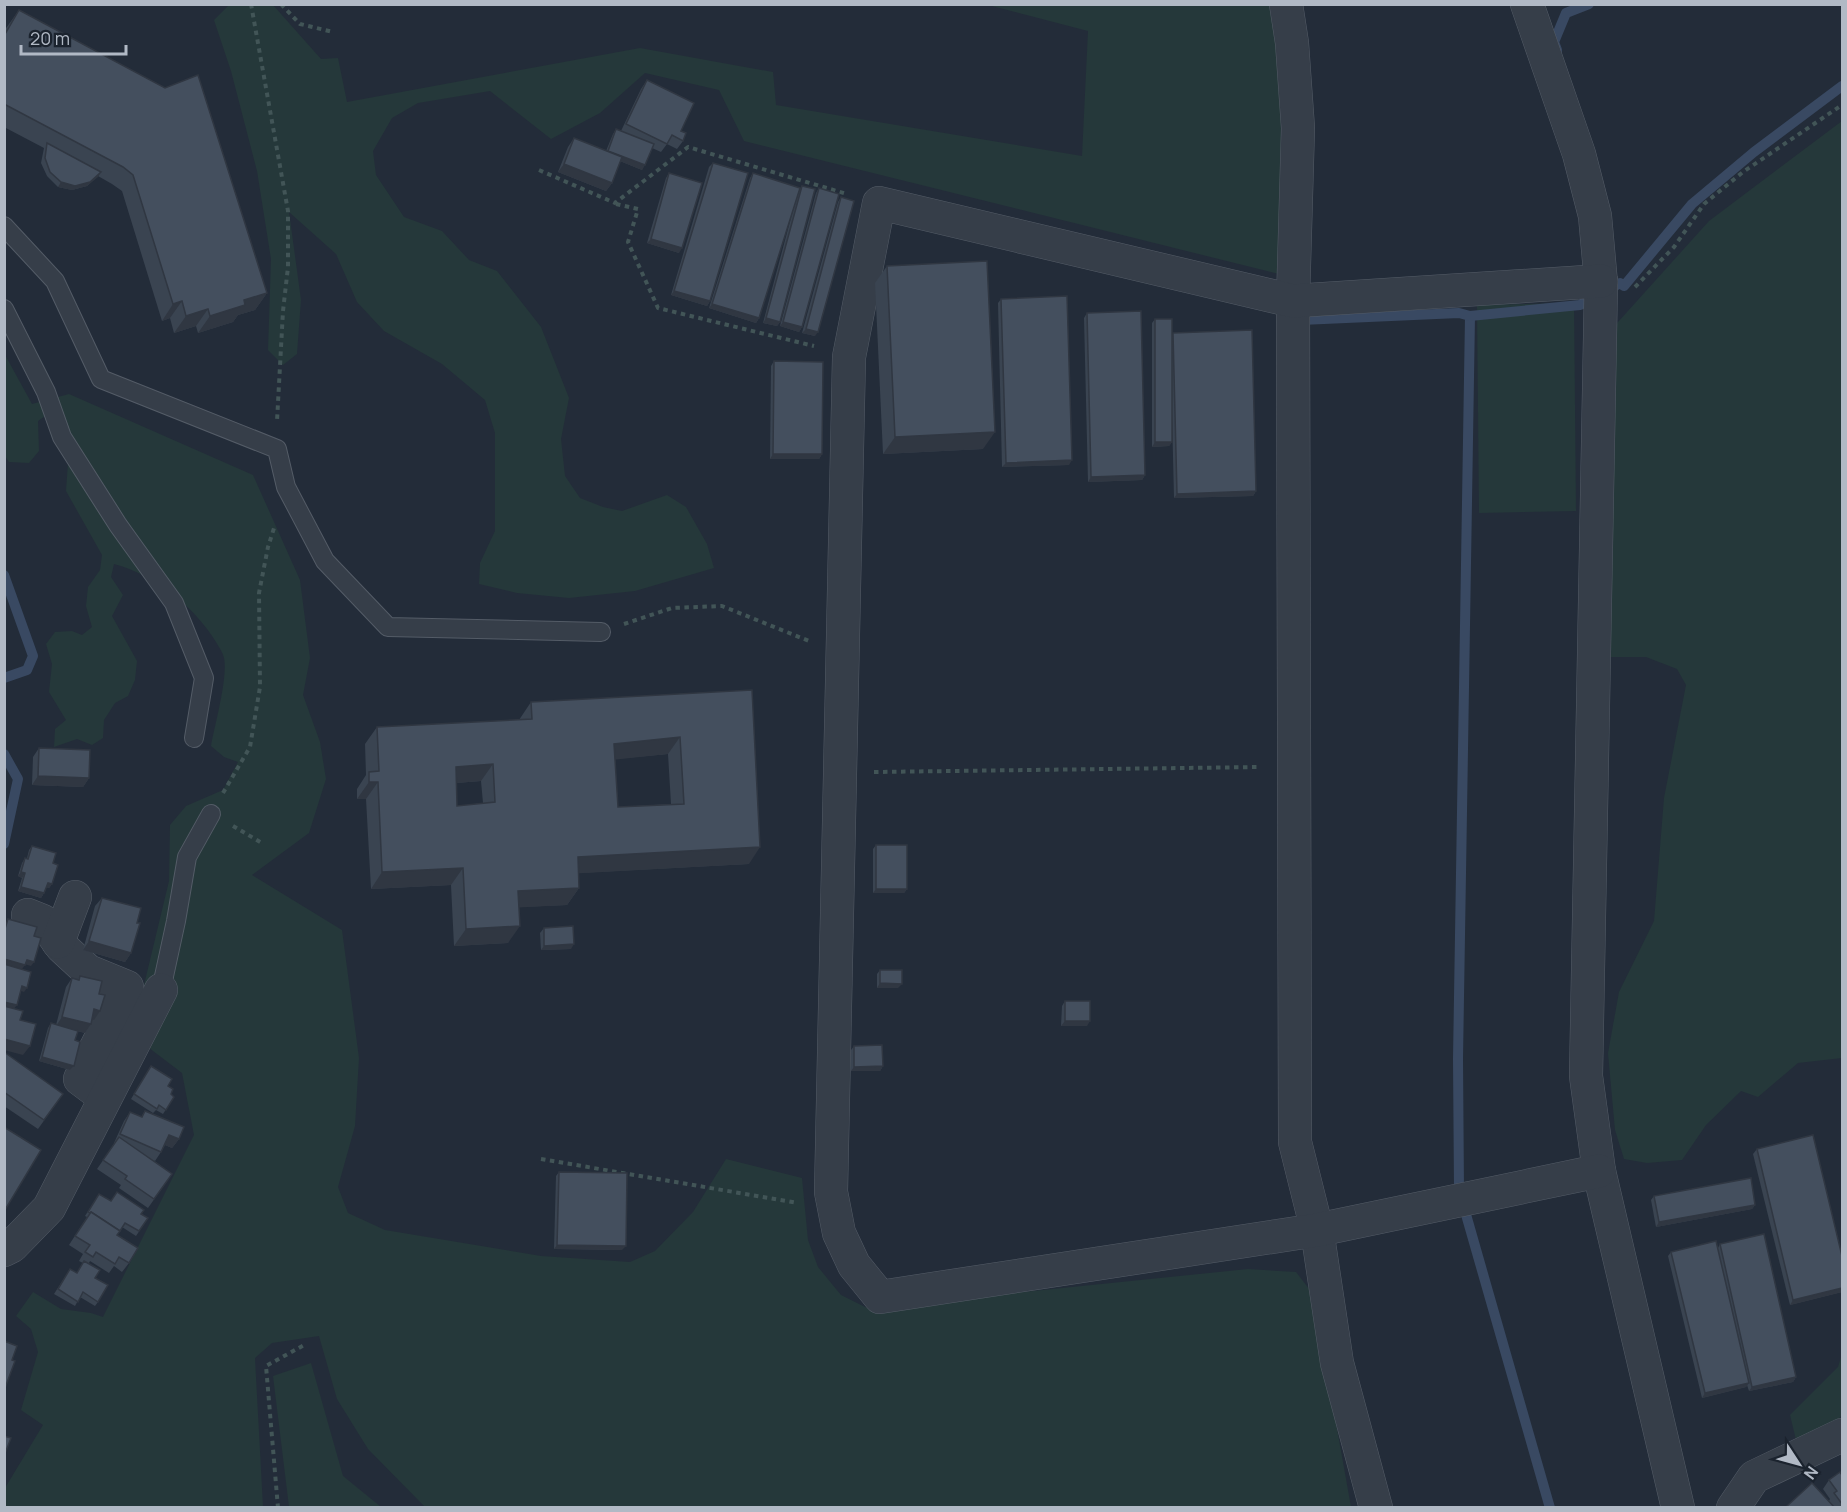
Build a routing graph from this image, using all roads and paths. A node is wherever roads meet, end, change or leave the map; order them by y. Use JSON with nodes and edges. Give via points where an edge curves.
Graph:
{"nodes":[{"id":1,"x":251,"y":4,"type":"edge"},
{"id":2,"x":281,"y":4,"type":"edge"},
{"id":3,"x":1286,"y":4,"type":"edge"},
{"id":4,"x":1535,"y":7,"type":"edge"},
{"id":5,"x":333,"y":32,"type":"dead end"},
{"id":6,"x":1842,"y":105,"type":"edge"},
{"id":7,"x":539,"y":170,"type":"dead end"},
{"id":8,"x":615,"y":203,"type":"junction"},
{"id":9,"x":879,"y":203,"type":"junction"},
{"id":10,"x":4,"y":226,"type":"edge"},
{"id":11,"x":1600,"y":298,"type":"junction"},
{"id":12,"x":1293,"y":301,"type":"junction"},
{"id":13,"x":4,"y":309,"type":"edge"},
{"id":14,"x":814,"y":346,"type":"dead end"},
{"id":15,"x":276,"y":449,"type":"junction"},
{"id":16,"x":286,"y":487,"type":"junction"},
{"id":17,"x":601,"y":632,"type":"joint"},
{"id":18,"x":842,"y":654,"type":"junction"},
{"id":19,"x":194,"y":738,"type":"dead end"},
{"id":20,"x":1294,"y":766,"type":"junction"},
{"id":21,"x":841,"y":772,"type":"junction"},
{"id":22,"x":211,"y":814,"type":"joint"},
{"id":23,"x":75,"y":897,"type":"dead end"},
{"id":24,"x":28,"y":915,"type":"dead end"},
{"id":25,"x":58,"y":942,"type":"junction"},
{"id":26,"x":161,"y":990,"type":"joint"},
{"id":27,"x":104,"y":1097,"type":"junction"},
{"id":28,"x":541,"y":1159,"type":"dead end"},
{"id":29,"x":1599,"y":1171,"type":"junction"},
{"id":30,"x":835,"y":1210,"type":"junction"},
{"id":31,"x":1317,"y":1230,"type":"junction"},
{"id":32,"x":4,"y":1250,"type":"edge"},
{"id":33,"x":306,"y":1344,"type":"dead end"},
{"id":34,"x":1842,"y":1435,"type":"edge"},
{"id":35,"x":278,"y":1508,"type":"edge"},
{"id":36,"x":1376,"y":1508,"type":"edge"},
{"id":37,"x":1678,"y":1508,"type":"edge"},
{"id":38,"x":1733,"y":1508,"type":"edge"}],
"edges":[{"from":1,"to":15,"type":"path","via":[[288,211]]},
{"from":2,"to":5,"type":"path","via":[[300,24]]},
{"from":3,"to":12,"type":"street","via":[[1298,128]]},
{"from":4,"to":11,"type":"street","via":[[1595,216]]},
{"from":6,"to":11,"type":"path","via":[[1743,172],[1704,204],[1674,247],[1634,288]]},
{"from":7,"to":8,"type":"path"},
{"from":8,"to":9,"type":"path","via":[[688,147]]},
{"from":8,"to":14,"type":"path","via":[[638,209],[628,242],[658,308]]},
{"from":9,"to":12,"type":"street"},
{"from":9,"to":18,"type":"street","via":[[849,357]]},
{"from":10,"to":15,"type":"lane","via":[[55,281],[101,379]]},
{"from":11,"to":12,"type":"street"},
{"from":11,"to":29,"type":"street","via":[[1586,1076]]},
{"from":12,"to":20,"type":"street"},
{"from":13,"to":19,"type":"lane","via":[[46,392],[62,437],[174,603],[204,678]]},
{"from":15,"to":16,"type":"lane"},
{"from":16,"to":17,"type":"lane","via":[[325,561],[388,627]]},
{"from":16,"to":22,"type":"path","via":[[259,593],[260,687],[250,747]]},
{"from":17,"to":18,"type":"path","via":[[672,608],[722,606]]},
{"from":18,"to":21,"type":"street"},
{"from":20,"to":21,"type":"path"},
{"from":20,"to":31,"type":"street","via":[[1295,1142]]},
{"from":21,"to":30,"type":"street","via":[[831,1192]]},
{"from":22,"to":26,"type":"lane","via":[[187,857]]},
{"from":23,"to":25,"type":"street"},
{"from":24,"to":25,"type":"street","via":[[43,921]]},
{"from":25,"to":27,"type":"street","via":[[88,971],[127,987],[80,1079]]},
{"from":26,"to":27,"type":"street"},
{"from":27,"to":32,"type":"street","via":[[49,1208]]},
{"from":28,"to":30,"type":"path"},
{"from":29,"to":31,"type":"street"},
{"from":29,"to":37,"type":"street"},
{"from":30,"to":31,"type":"street","via":[[839,1233],[854,1265],[880,1297]]},
{"from":31,"to":36,"type":"street","via":[[1337,1363]]},
{"from":33,"to":35,"type":"path","via":[[266,1366]]},
{"from":34,"to":38,"type":"street","via":[[1754,1477]]}]}
